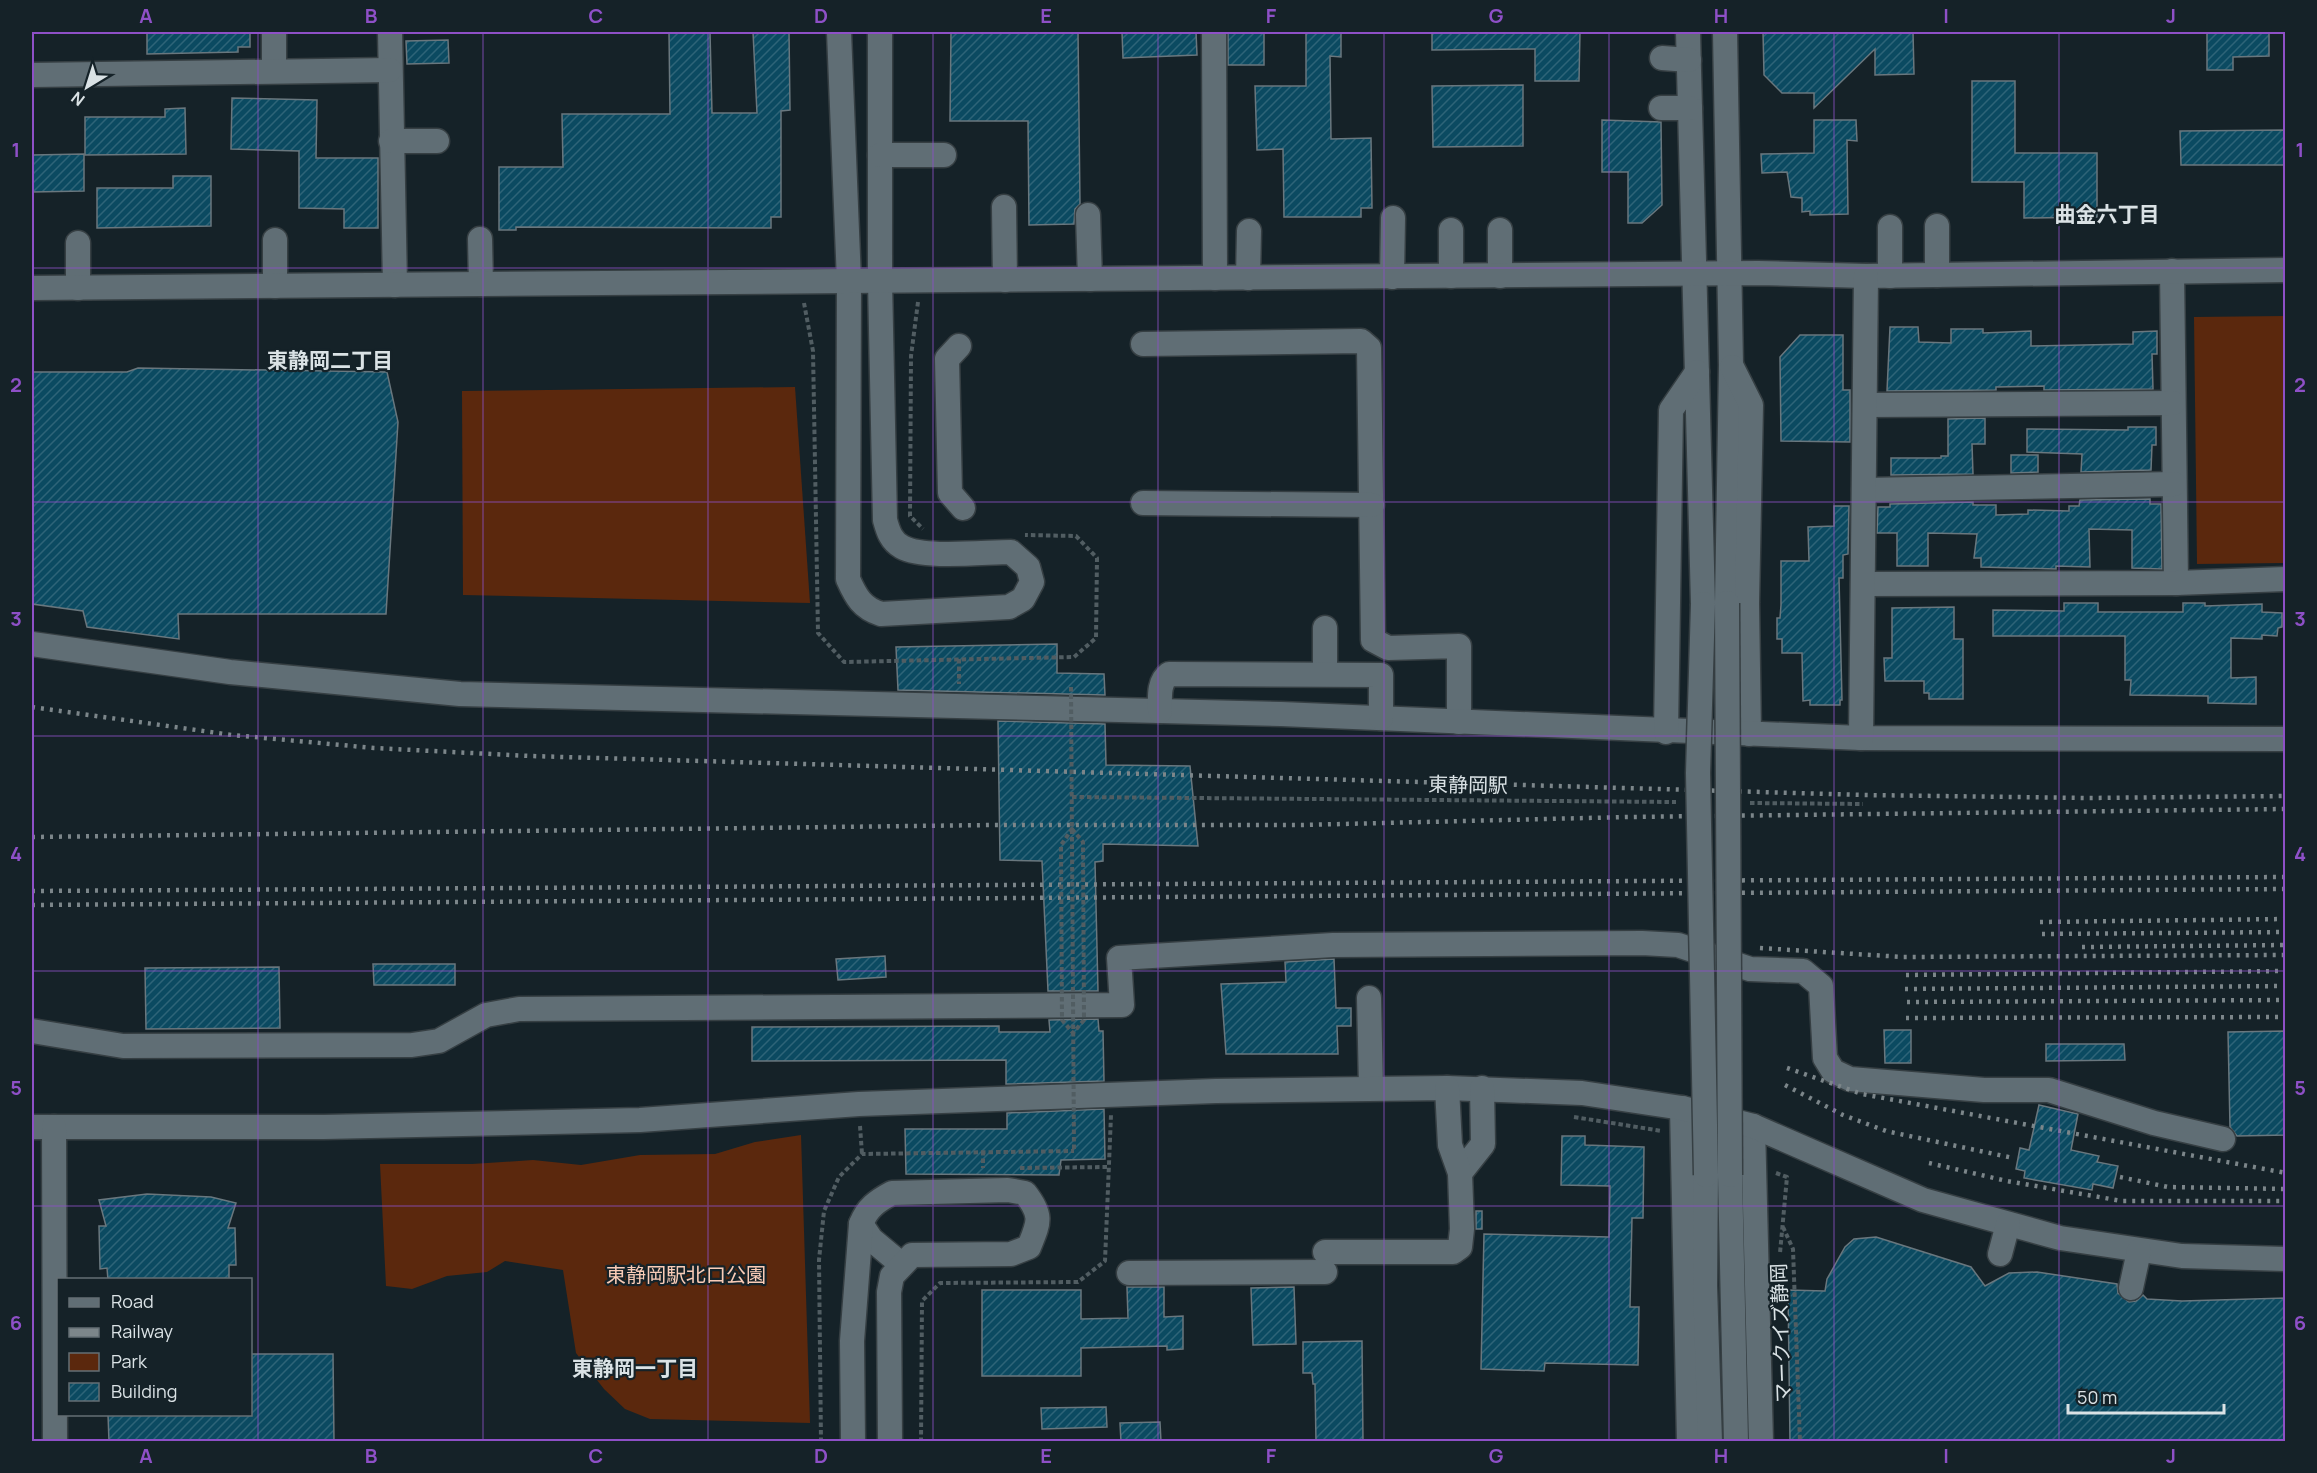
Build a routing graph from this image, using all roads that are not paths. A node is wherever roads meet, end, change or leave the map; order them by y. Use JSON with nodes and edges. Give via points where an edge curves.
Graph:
{"nodes":[{"id":1,"x":274,"y":32,"type":"edge"},
{"id":2,"x":390,"y":32,"type":"edge"},
{"id":3,"x":839,"y":32,"type":"edge"},
{"id":4,"x":880,"y":32,"type":"edge"},
{"id":5,"x":1214,"y":32,"type":"edge"},
{"id":6,"x":1688,"y":32,"type":"edge"},
{"id":7,"x":1725,"y":32,"type":"edge"},
{"id":8,"x":1662,"y":58,"type":"dead end"},
{"id":9,"x":1689,"y":60,"type":"junction"},
{"id":10,"x":390,"y":70,"type":"junction"},
{"id":11,"x":43,"y":71,"type":"edge"},
{"id":12,"x":274,"y":71,"type":"junction"},
{"id":13,"x":1661,"y":108,"type":"dead end"},
{"id":14,"x":1690,"y":108,"type":"junction"},
{"id":15,"x":389,"y":132,"type":"junction"},
{"id":16,"x":437,"y":141,"type":"dead end"},
{"id":17,"x":880,"y":155,"type":"junction"},
{"id":18,"x":944,"y":155,"type":"dead end"},
{"id":19,"x":1004,"y":207,"type":"dead end"},
{"id":20,"x":1088,"y":215,"type":"dead end"},
{"id":21,"x":1393,"y":218,"type":"dead end"},
{"id":22,"x":1890,"y":226,"type":"dead end"},
{"id":23,"x":1937,"y":226,"type":"dead end"},
{"id":24,"x":1451,"y":230,"type":"dead end"},
{"id":25,"x":1500,"y":230,"type":"dead end"},
{"id":26,"x":1249,"y":231,"type":"dead end"},
{"id":27,"x":480,"y":239,"type":"dead end"},
{"id":28,"x":275,"y":240,"type":"dead end"},
{"id":29,"x":78,"y":243,"type":"dead end"},
{"id":30,"x":2286,"y":270,"type":"edge"},
{"id":31,"x":2172,"y":271,"type":"junction"},
{"id":32,"x":1694,"y":274,"type":"junction"},
{"id":33,"x":1728,"y":274,"type":"junction"},
{"id":34,"x":1937,"y":275,"type":"junction"},
{"id":35,"x":1451,"y":276,"type":"junction"},
{"id":36,"x":1500,"y":276,"type":"junction"},
{"id":37,"x":1878,"y":276,"type":"junction"},
{"id":38,"x":1392,"y":277,"type":"junction"},
{"id":39,"x":1215,"y":278,"type":"junction"},
{"id":40,"x":1248,"y":278,"type":"junction"},
{"id":41,"x":1090,"y":279,"type":"junction"},
{"id":42,"x":1005,"y":280,"type":"junction"},
{"id":43,"x":880,"y":281,"type":"junction"},
{"id":44,"x":849,"y":282,"type":"junction"},
{"id":45,"x":481,"y":284,"type":"junction"},
{"id":46,"x":395,"y":285,"type":"junction"},
{"id":47,"x":275,"y":286,"type":"junction"},
{"id":48,"x":32,"y":288,"type":"edge"},
{"id":49,"x":78,"y":288,"type":"junction"},
{"id":50,"x":1143,"y":344,"type":"dead end"},
{"id":51,"x":959,"y":346,"type":"dead end"},
{"id":52,"x":1731,"y":365,"type":"junction"},
{"id":53,"x":1697,"y":372,"type":"junction"},
{"id":54,"x":2173,"y":403,"type":"junction"},
{"id":55,"x":1865,"y":405,"type":"junction"},
{"id":56,"x":2174,"y":484,"type":"junction"},
{"id":57,"x":1864,"y":490,"type":"junction"},
{"id":58,"x":1143,"y":503,"type":"dead end"},
{"id":59,"x":1372,"y":505,"type":"junction"},
{"id":60,"x":963,"y":508,"type":"dead end"},
{"id":61,"x":2286,"y":579,"type":"edge"},
{"id":62,"x":2176,"y":583,"type":"junction"},
{"id":63,"x":1863,"y":584,"type":"junction"},
{"id":64,"x":1325,"y":628,"type":"dead end"},
{"id":65,"x":32,"y":644,"type":"edge"},
{"id":66,"x":1325,"y":674,"type":"junction"},
{"id":67,"x":1160,"y":711,"type":"junction"},
{"id":68,"x":1381,"y":718,"type":"junction"},
{"id":69,"x":1459,"y":722,"type":"junction"},
{"id":70,"x":1666,"y":732,"type":"junction"},
{"id":71,"x":1749,"y":734,"type":"junction"},
{"id":72,"x":1861,"y":738,"type":"junction"},
{"id":73,"x":2286,"y":739,"type":"edge"},
{"id":74,"x":1369,"y":998,"type":"dead end"},
{"id":75,"x":32,"y":1031,"type":"edge"},
{"id":76,"x":1371,"y":1087,"type":"junction"},
{"id":77,"x":1447,"y":1088,"type":"junction"},
{"id":78,"x":1482,"y":1088,"type":"junction"},
{"id":79,"x":1682,"y":1108,"type":"junction"},
{"id":80,"x":1753,"y":1126,"type":"junction"},
{"id":81,"x":43,"y":1127,"type":"edge"},
{"id":82,"x":2223,"y":1139,"type":"dead end"},
{"id":83,"x":1460,"y":1173,"type":"junction"},
{"id":84,"x":861,"y":1224,"type":"junction"},
{"id":85,"x":2008,"y":1224,"type":"junction"},
{"id":86,"x":2139,"y":1251,"type":"junction"},
{"id":87,"x":2000,"y":1254,"type":"dead end"},
{"id":88,"x":2286,"y":1259,"type":"edge"},
{"id":89,"x":901,"y":1264,"type":"junction"},
{"id":90,"x":1129,"y":1272,"type":"dead end"},
{"id":91,"x":2131,"y":1288,"type":"dead end"},
{"id":92,"x":55,"y":1442,"type":"edge"},
{"id":93,"x":853,"y":1442,"type":"edge"},
{"id":94,"x":890,"y":1442,"type":"edge"},
{"id":95,"x":1689,"y":1442,"type":"edge"},
{"id":96,"x":1710,"y":1442,"type":"edge"},
{"id":97,"x":1736,"y":1442,"type":"edge"},
{"id":98,"x":1761,"y":1442,"type":"edge"}],
"edges":[{"from":1,"to":12,"type":"street"},
{"from":2,"to":10,"type":"street"},
{"from":3,"to":44,"type":"street"},
{"from":4,"to":17,"type":"street"},
{"from":5,"to":39,"type":"street"},
{"from":6,"to":9,"type":"street"},
{"from":7,"to":33,"type":"street"},
{"from":8,"to":9,"type":"street"},
{"from":9,"to":14,"type":"street"},
{"from":10,"to":12,"type":"street","via":[[336,63]]},
{"from":10,"to":15,"type":"street"},
{"from":11,"to":12,"type":"street"},
{"from":13,"to":14,"type":"street"},
{"from":14,"to":32,"type":"street"},
{"from":15,"to":16,"type":"street"},
{"from":15,"to":46,"type":"street"},
{"from":17,"to":18,"type":"street"},
{"from":17,"to":43,"type":"street"},
{"from":19,"to":42,"type":"street"},
{"from":20,"to":41,"type":"street"},
{"from":21,"to":38,"type":"street"},
{"from":22,"to":37,"type":"street"},
{"from":23,"to":34,"type":"street"},
{"from":24,"to":35,"type":"street"},
{"from":25,"to":36,"type":"street"},
{"from":26,"to":40,"type":"street"},
{"from":27,"to":45,"type":"street"},
{"from":28,"to":47,"type":"street"},
{"from":29,"to":49,"type":"street"},
{"from":30,"to":31,"type":"street"},
{"from":31,"to":34,"type":"street"},
{"from":31,"to":54,"type":"street"},
{"from":32,"to":33,"type":"street"},
{"from":32,"to":36,"type":"street"},
{"from":32,"to":53,"type":"street"},
{"from":33,"to":37,"type":"street"},
{"from":33,"to":52,"type":"street"},
{"from":34,"to":37,"type":"street"},
{"from":35,"to":36,"type":"street"},
{"from":35,"to":38,"type":"street"},
{"from":37,"to":55,"type":"street"},
{"from":38,"to":40,"type":"street"},
{"from":39,"to":40,"type":"street"},
{"from":39,"to":41,"type":"street"},
{"from":41,"to":42,"type":"street"},
{"from":42,"to":43,"type":"street"},
{"from":43,"to":44,"type":"street"},
{"from":43,"to":44,"type":"street","via":[[885,520],[890,536],[902,547],[929,553],[1011,552],[1028,567],[1032,582],[1023,599],[1008,608],[881,614],[867,609],[856,597],[848,579]]},
{"from":44,"to":45,"type":"street"},
{"from":45,"to":46,"type":"street"},
{"from":46,"to":47,"type":"street"},
{"from":47,"to":49,"type":"street"},
{"from":48,"to":49,"type":"street"},
{"from":50,"to":59,"type":"street","via":[[1361,341],[1369,348],[1370,358]]},
{"from":51,"to":60,"type":"street","via":[[947,359],[948,453],[950,493]]},
{"from":52,"to":71,"type":"street","via":[[1751,405]]},
{"from":52,"to":97,"type":"street","bridge":true,"via":[[1727,603],[1730,1175]]},
{"from":53,"to":70,"type":"street","via":[[1671,410]]},
{"from":53,"to":96,"type":"street","bridge":true,"via":[[1703,604],[1698,773]]},
{"from":54,"to":55,"type":"street"},
{"from":54,"to":56,"type":"street"},
{"from":55,"to":57,"type":"street"},
{"from":56,"to":57,"type":"street"},
{"from":56,"to":62,"type":"street"},
{"from":57,"to":63,"type":"street"},
{"from":58,"to":59,"type":"street"},
{"from":59,"to":69,"type":"street","via":[[1373,640],[1388,648],[1459,646]]},
{"from":61,"to":62,"type":"street"},
{"from":62,"to":63,"type":"street"},
{"from":63,"to":72,"type":"street"},
{"from":64,"to":66,"type":"street"},
{"from":65,"to":67,"type":"street","via":[[230,672],[460,694]]},
{"from":66,"to":67,"type":"street","via":[[1169,674],[1161,685]]},
{"from":66,"to":68,"type":"street","via":[[1381,675]]},
{"from":67,"to":68,"type":"street"},
{"from":68,"to":69,"type":"street"},
{"from":69,"to":70,"type":"street"},
{"from":70,"to":71,"type":"street"},
{"from":71,"to":72,"type":"street"},
{"from":72,"to":73,"type":"street"},
{"from":74,"to":76,"type":"street"},
{"from":75,"to":82,"type":"street","via":[[123,1046],[412,1045],[439,1041],[486,1015],[519,1009],[1122,1005],[1119,958],[1333,945],[1642,943],[1678,945],[1750,969],[1803,971],[1821,986],[1826,1058],[1833,1071],[1850,1078],[1984,1090],[2049,1090],[2154,1123]]},
{"from":76,"to":77,"type":"street"},
{"from":76,"to":81,"type":"street","via":[[859,1104],[640,1120],[324,1127]]},
{"from":77,"to":78,"type":"street"},
{"from":77,"to":83,"type":"street","via":[[1450,1145]]},
{"from":78,"to":79,"type":"street","via":[[1582,1093]]},
{"from":78,"to":83,"type":"street","via":[[1483,1144]]},
{"from":79,"to":80,"type":"street"},
{"from":79,"to":95,"type":"street"},
{"from":80,"to":85,"type":"street","via":[[1923,1200]]},
{"from":80,"to":98,"type":"street"},
{"from":81,"to":92,"type":"street"},
{"from":83,"to":90,"type":"street","via":[[1462,1229],[1460,1247],[1453,1252]]},
{"from":84,"to":89,"type":"street","via":[[871,1239]]},
{"from":84,"to":89,"type":"street","via":[[865,1213],[892,1193],[1008,1190],[1025,1193],[1035,1205],[1040,1222],[1029,1247],[1011,1254],[912,1255]]},
{"from":84,"to":93,"type":"street","via":[[852,1341]]},
{"from":85,"to":86,"type":"street","via":[[2060,1238]]},
{"from":85,"to":87,"type":"street"},
{"from":86,"to":88,"type":"street"},
{"from":86,"to":91,"type":"street"},
{"from":89,"to":94,"type":"street","via":[[892,1276],[889,1292]]}]}
